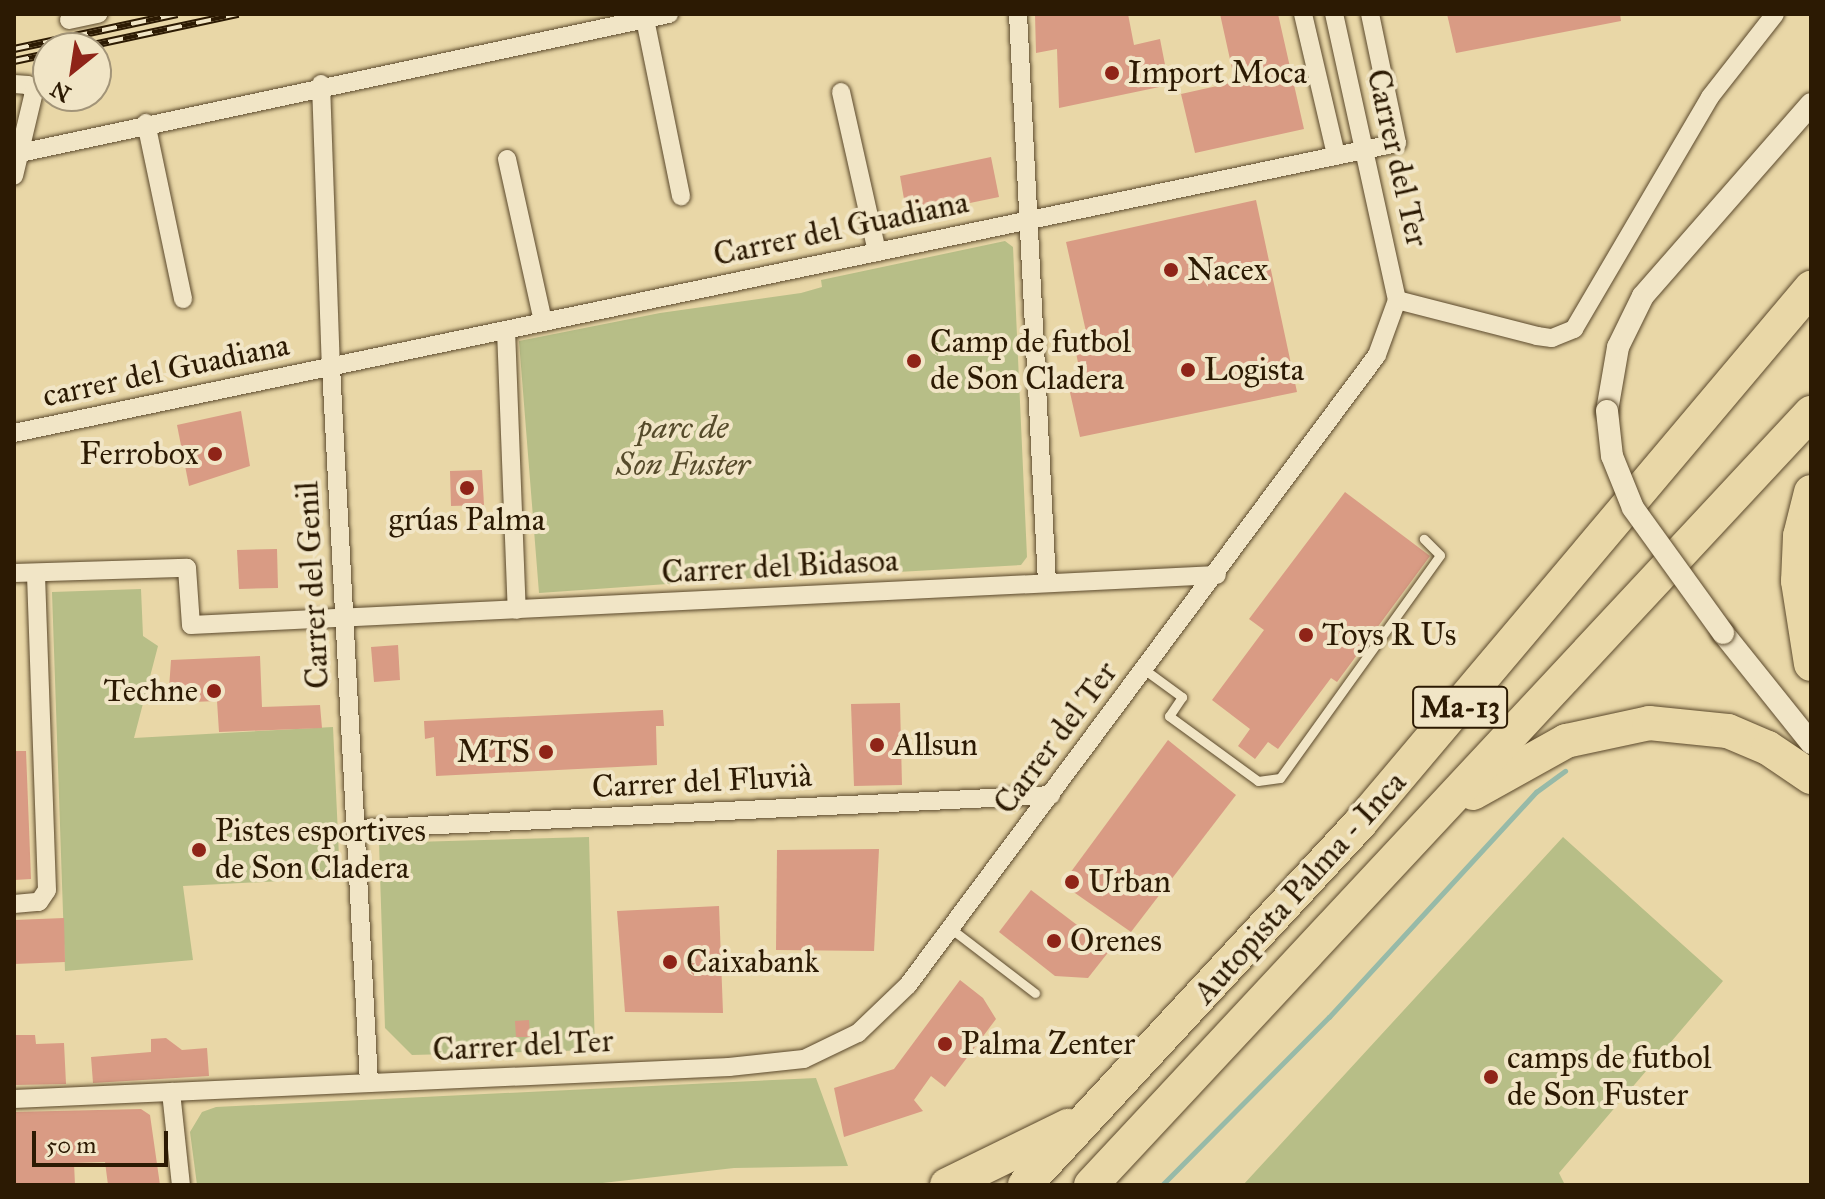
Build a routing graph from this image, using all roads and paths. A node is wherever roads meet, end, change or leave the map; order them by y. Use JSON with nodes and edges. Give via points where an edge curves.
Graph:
{"nodes":[{"id":1,"x":98,"y":14,"type":"edge"},
{"id":2,"x":669,"y":14,"type":"edge"},
{"id":3,"x":1018,"y":14,"type":"edge"},
{"id":4,"x":1303,"y":14,"type":"edge"},
{"id":5,"x":1370,"y":14,"type":"edge"},
{"id":6,"x":1775,"y":14,"type":"edge"},
{"id":7,"x":70,"y":17,"type":"edge"},
{"id":8,"x":645,"y":19,"type":"junction"},
{"id":9,"x":1336,"y":21,"type":"edge"},
{"id":10,"x":21,"y":84,"type":"edge"},
{"id":11,"x":321,"y":84,"type":"junction"},
{"id":12,"x":841,"y":92,"type":"dead end"},
{"id":13,"x":1811,"y":104,"type":"edge"},
{"id":14,"x":146,"y":123,"type":"junction"},
{"id":15,"x":1363,"y":150,"type":"junction"},
{"id":16,"x":20,"y":153,"type":"junction"},
{"id":17,"x":1336,"y":155,"type":"junction"},
{"id":18,"x":507,"y":159,"type":"dead end"},
{"id":19,"x":14,"y":176,"type":"edge"},
{"id":20,"x":681,"y":196,"type":"dead end"},
{"id":21,"x":1028,"y":220,"type":"junction"},
{"id":22,"x":877,"y":252,"type":"junction"},
{"id":23,"x":1811,"y":288,"type":"edge"},
{"id":24,"x":183,"y":299,"type":"dead end"},
{"id":25,"x":1397,"y":300,"type":"junction"},
{"id":26,"x":543,"y":322,"type":"junction"},
{"id":27,"x":506,"y":330,"type":"junction"},
{"id":28,"x":331,"y":367,"type":"junction"},
{"id":29,"x":1811,"y":413,"type":"edge"},
{"id":30,"x":14,"y":433,"type":"edge"},
{"id":31,"x":1811,"y":492,"type":"edge"},
{"id":32,"x":1424,"y":539,"type":"dead end"},
{"id":33,"x":14,"y":573,"type":"edge"},
{"id":34,"x":36,"y":573,"type":"junction"},
{"id":35,"x":1217,"y":575,"type":"junction"},
{"id":36,"x":1047,"y":583,"type":"junction"},
{"id":37,"x":517,"y":610,"type":"junction"},
{"id":38,"x":345,"y":618,"type":"junction"},
{"id":39,"x":1811,"y":664,"type":"edge"},
{"id":40,"x":1145,"y":670,"type":"junction"},
{"id":41,"x":1811,"y":743,"type":"edge"},
{"id":42,"x":1811,"y":777,"type":"edge"},
{"id":43,"x":1051,"y":795,"type":"junction"},
{"id":44,"x":1435,"y":817,"type":"junction"},
{"id":45,"x":357,"y":829,"type":"junction"},
{"id":46,"x":14,"y":904,"type":"edge"},
{"id":47,"x":950,"y":928,"type":"junction"},
{"id":48,"x":1035,"y":993,"type":"dead end"},
{"id":49,"x":369,"y":1083,"type":"junction"},
{"id":50,"x":171,"y":1092,"type":"junction"},
{"id":51,"x":14,"y":1099,"type":"edge"},
{"id":52,"x":1093,"y":1113,"type":"junction"},
{"id":53,"x":181,"y":1185,"type":"edge"},
{"id":54,"x":947,"y":1185,"type":"edge"},
{"id":55,"x":1025,"y":1185,"type":"edge"},
{"id":56,"x":1091,"y":1185,"type":"edge"}],
"edges":[{"from":1,"to":7,"type":"street"},
{"from":2,"to":8,"type":"street"},
{"from":3,"to":21,"type":"street"},
{"from":4,"to":17,"type":"street","name":"Carrer del Ter"},
{"from":5,"to":15,"type":"street","name":"Carrer del Guadiana","via":[[1397,143]]},
{"from":6,"to":25,"type":"street","via":[[1710,97],[1574,329],[1552,338],[1537,336]]},
{"from":8,"to":11,"type":"street"},
{"from":8,"to":20,"type":"street"},
{"from":9,"to":15,"type":"street","name":"Carrer del Ter"},
{"from":10,"to":16,"type":"street","via":[[34,96]]},
{"from":11,"to":14,"type":"street"},
{"from":11,"to":28,"type":"street","name":"Carrer del Genil"},
{"from":12,"to":22,"type":"street"},
{"from":13,"to":41,"type":"street","bridge":true,"via":[[1643,296],[1618,347],[1607,411],[1612,456],[1633,508]]},
{"from":14,"to":16,"type":"street"},
{"from":14,"to":24,"type":"street"},
{"from":15,"to":17,"type":"street","name":"Carrer del Guadiana"},
{"from":15,"to":25,"type":"street","name":"Carrer del Ter"},
{"from":16,"to":19,"type":"street"},
{"from":17,"to":21,"type":"street","name":"Carrer del Guadiana"},
{"from":18,"to":26,"type":"street"},
{"from":21,"to":22,"type":"street","name":"Carrer del Guadiana"},
{"from":21,"to":36,"type":"street"},
{"from":22,"to":26,"type":"street","name":"Carrer del Guadiana"},
{"from":23,"to":52,"type":"highway","name":"Autopista Palma - Inca","number":"Ma-13","via":[[1410,766]]},
{"from":25,"to":35,"type":"street","name":"Carrer del Ter","via":[[1364,378]]},
{"from":26,"to":27,"type":"street","name":"Carrer del Guadiana"},
{"from":27,"to":28,"type":"street","name":"Carrer del Guadiana"},
{"from":27,"to":37,"type":"street"},
{"from":28,"to":30,"type":"street","name":"carrer del Guadiana"},
{"from":28,"to":38,"type":"street","name":"Carrer del Genil"},
{"from":29,"to":44,"type":"highway","name":"Autopista Palma - Inca","number":"Ma-13"},
{"from":31,"to":39,"type":"highway","via":[[1800,536],[1798,581]]},
{"from":32,"to":40,"type":"lane","via":[[1440,555],[1280,778],[1258,781],[1169,716],[1182,697]]},
{"from":33,"to":34,"type":"street"},
{"from":34,"to":38,"type":"street","name":"Carrer del Bidasoa","via":[[187,568],[191,625]]},
{"from":34,"to":46,"type":"street","via":[[47,890],[39,902]]},
{"from":35,"to":36,"type":"street","name":"Carrer del Bidasoa"},
{"from":35,"to":40,"type":"street","name":"Carrer del Ter"},
{"from":36,"to":37,"type":"street","name":"Carrer del Bidasoa"},
{"from":37,"to":38,"type":"street","name":"Carrer del Bidasoa"},
{"from":38,"to":45,"type":"street","name":"Carrer del Genil"},
{"from":40,"to":43,"type":"street","name":"Carrer del Ter"},
{"from":42,"to":44,"type":"highway","via":[[1775,752],[1728,731],[1649,723],[1566,741]]},
{"from":43,"to":45,"type":"street","name":"Carrer del Fluvià"},
{"from":43,"to":47,"type":"street","name":"Carrer del Ter"},
{"from":44,"to":56,"type":"highway","name":"Autopista Palma - Inca","number":"Ma-13"},
{"from":45,"to":49,"type":"street","name":"Carrer del Genil"},
{"from":47,"to":48,"type":"lane"},
{"from":47,"to":49,"type":"street","name":"Carrer del Ter","via":[[908,985],[858,1033],[804,1059]]},
{"from":49,"to":50,"type":"street","name":"Carrer del Ter"},
{"from":50,"to":51,"type":"street","name":"Carrer del Ter"},
{"from":50,"to":53,"type":"street"},
{"from":52,"to":54,"type":"highway"},
{"from":52,"to":55,"type":"highway","name":"Autopista Palma - Inca","number":"Ma-13"}]}
